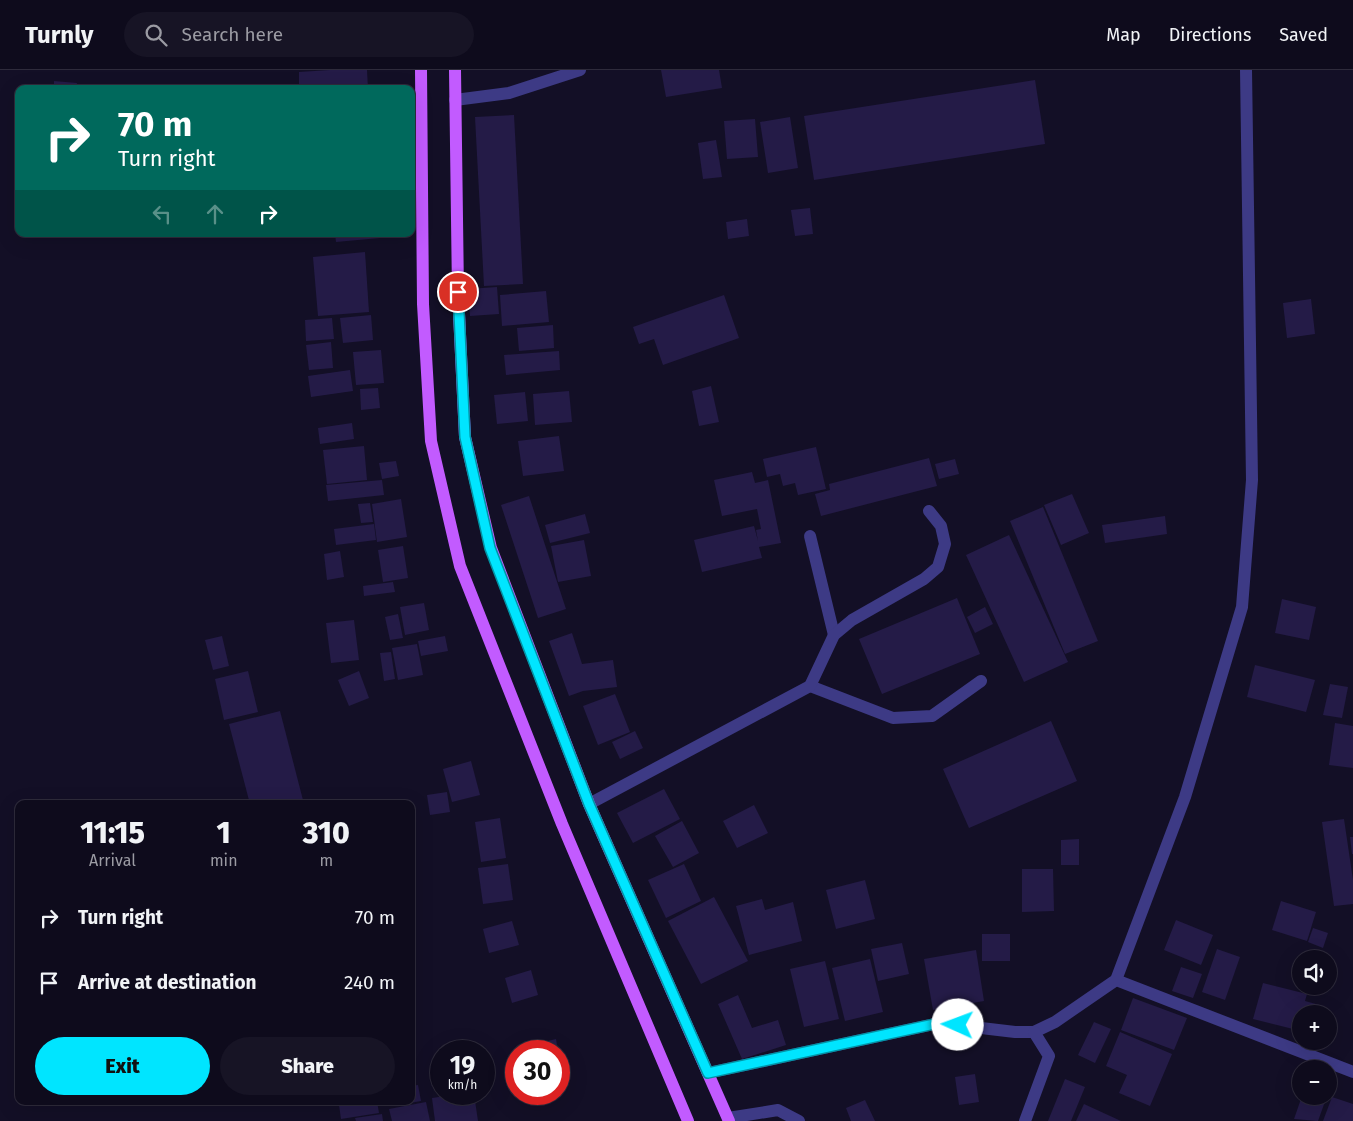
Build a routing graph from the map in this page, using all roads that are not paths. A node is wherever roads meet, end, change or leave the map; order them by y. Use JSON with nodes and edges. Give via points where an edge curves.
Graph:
{"nodes":[{"id":1,"x":421,"y":70,"type":"edge"},
{"id":2,"x":455,"y":70,"type":"edge"},
{"id":3,"x":580,"y":70,"type":"edge"},
{"id":4,"x":1246,"y":70,"type":"edge"},
{"id":5,"x":455,"y":100,"type":"junction"},
{"id":6,"x":929,"y":511,"type":"dead end"},
{"id":7,"x":810,"y":536,"type":"dead end"},
{"id":8,"x":834,"y":635,"type":"junction"},
{"id":9,"x":981,"y":681,"type":"dead end"},
{"id":10,"x":810,"y":686,"type":"junction"},
{"id":11,"x":589,"y":804,"type":"junction"},
{"id":12,"x":1116,"y":980,"type":"junction"},
{"id":13,"x":1034,"y":1032,"type":"junction"},
{"id":14,"x":1353,"y":1072,"type":"edge"},
{"id":15,"x":708,"y":1073,"type":"junction"},
{"id":16,"x":728,"y":1120,"type":"edge"},
{"id":17,"x":688,"y":1121,"type":"edge"},
{"id":18,"x":799,"y":1121,"type":"edge"},
{"id":19,"x":1025,"y":1121,"type":"edge"}],
"edges":[{"from":1,"to":17,"type":"main road","via":[[423,304],[431,441],[460,566],[562,824]]},
{"from":2,"to":5,"type":"main road"},
{"from":3,"to":5,"type":"street","via":[[509,93]]},
{"from":4,"to":12,"type":"street","via":[[1252,480],[1242,607],[1185,797]]},
{"from":5,"to":11,"type":"main road","via":[[458,292],[465,437],[490,548]]},
{"from":6,"to":8,"type":"street","via":[[941,526],[945,544],[938,567],[924,579],[852,620]]},
{"from":7,"to":8,"type":"street"},
{"from":8,"to":10,"type":"street"},
{"from":9,"to":10,"type":"street","via":[[932,716],[893,718]]},
{"from":10,"to":11,"type":"street"},
{"from":11,"to":15,"type":"main road"},
{"from":12,"to":13,"type":"street","via":[[1055,1022]]},
{"from":12,"to":14,"type":"street"},
{"from":13,"to":15,"type":"street","via":[[939,1023]]},
{"from":13,"to":19,"type":"street","via":[[1049,1056]]},
{"from":15,"to":16,"type":"main road"},
{"from":16,"to":18,"type":"street","via":[[778,1110]]}]}
